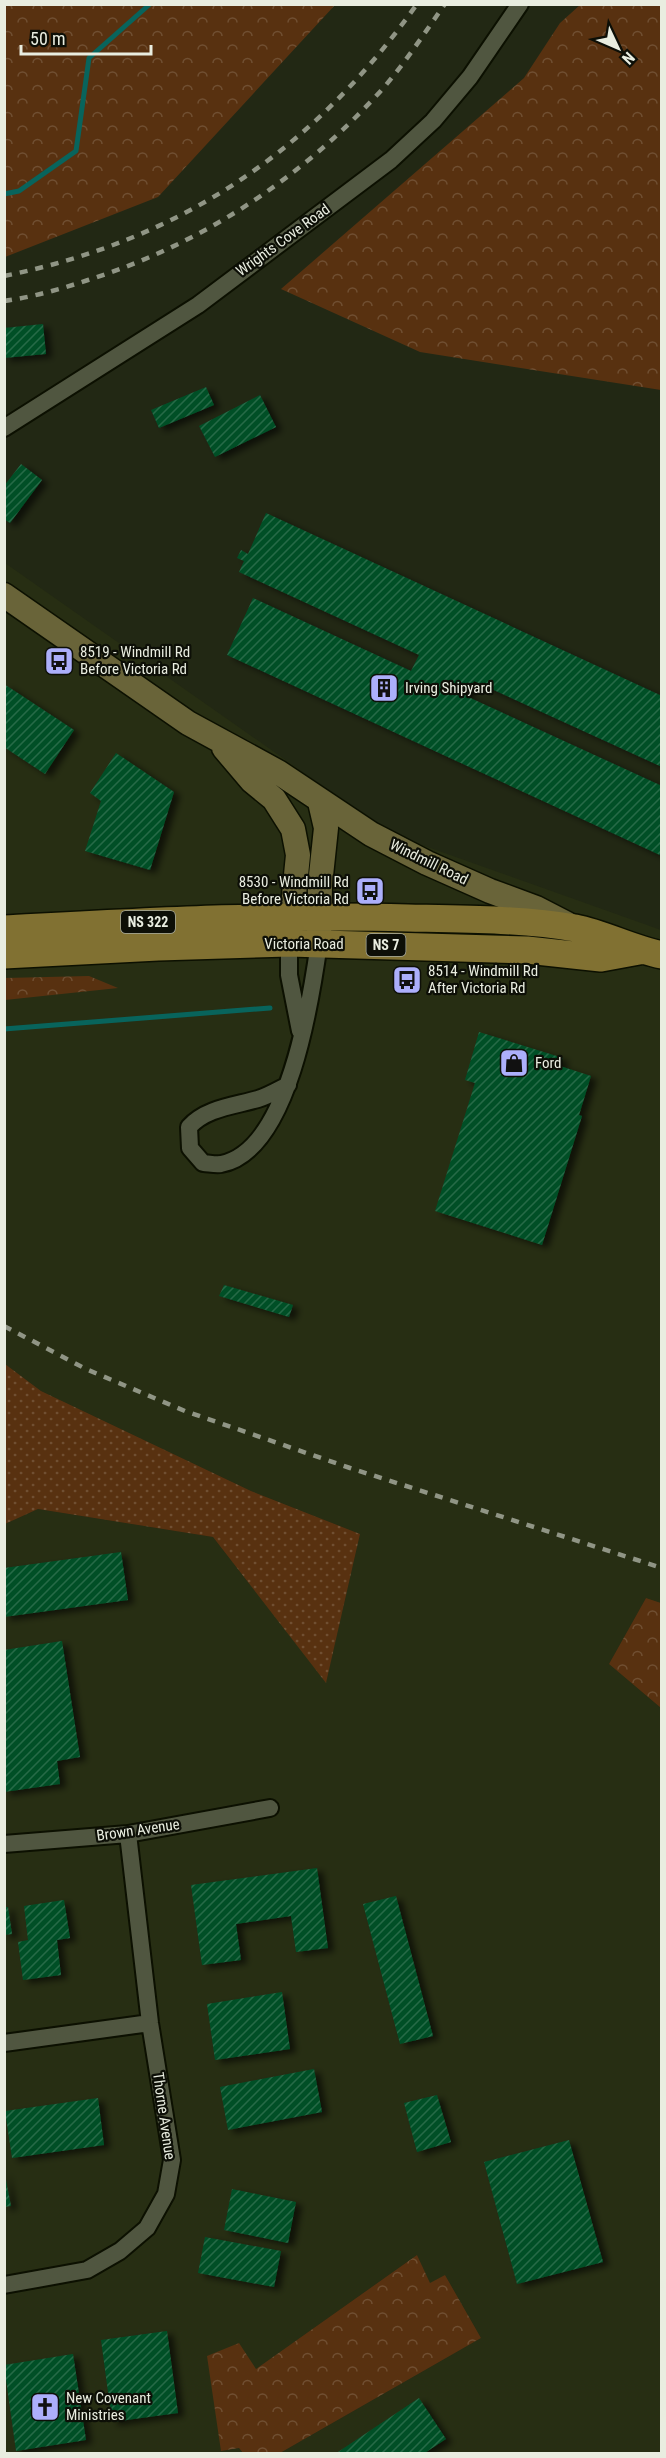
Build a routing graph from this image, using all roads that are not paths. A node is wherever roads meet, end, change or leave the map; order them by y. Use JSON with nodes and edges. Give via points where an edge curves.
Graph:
{"nodes":[{"id":1,"x":520,"y":4,"type":"edge"},
{"id":2,"x":4,"y":428,"type":"edge"},
{"id":3,"x":4,"y":595,"type":"edge"},
{"id":4,"x":212,"y":735,"type":"junction"},
{"id":5,"x":320,"y":802,"type":"junction"},
{"id":6,"x":320,"y":915,"type":"junction"},
{"id":7,"x":291,"y":916,"type":"junction"},
{"id":8,"x":575,"y":928,"type":"junction"},
{"id":9,"x":4,"y":929,"type":"edge"},
{"id":10,"x":289,"y":943,"type":"junction"},
{"id":11,"x":319,"y":943,"type":"junction"},
{"id":12,"x":650,"y":953,"type":"edge"},
{"id":13,"x":4,"y":955,"type":"edge"},
{"id":14,"x":302,"y":1038,"type":"junction"},
{"id":15,"x":288,"y":1085,"type":"junction"},
{"id":16,"x":270,"y":1808,"type":"dead end"},
{"id":17,"x":128,"y":1834,"type":"junction"},
{"id":18,"x":4,"y":1844,"type":"edge"},
{"id":19,"x":150,"y":2023,"type":"junction"},
{"id":20,"x":4,"y":2043,"type":"edge"},
{"id":21,"x":4,"y":2285,"type":"edge"}],
"edges":[{"from":1,"to":2,"type":"street","name":"Wrights Cove Road","via":[[470,77],[433,121],[391,160],[198,305]]},
{"from":3,"to":4,"type":"main road","name":"Windmill Road","number":"NS 7","via":[[188,723]]},
{"from":4,"to":5,"type":"main road","name":"Windmill Road","number":"NS 7","via":[[278,772]]},
{"from":4,"to":7,"type":"main road","name":"Windmill Road","number":"NS 7","via":[[274,800],[293,830],[298,855]]},
{"from":5,"to":6,"type":"main road","via":[[326,828]]},
{"from":5,"to":8,"type":"main road","name":"Windmill Road","number":"NS 7","via":[[427,863]]},
{"from":6,"to":7,"type":"main road","name":"Victoria Road","number":"NS 322"},
{"from":6,"to":8,"type":"main road","name":"Victoria Road","number":"NS 322"},
{"from":6,"to":11,"type":"main road"},
{"from":7,"to":9,"type":"main road","name":"Victoria Road","number":"NS 322"},
{"from":7,"to":10,"type":"main road","name":"Windmill Road","number":"NS 7"},
{"from":8,"to":12,"type":"main road","name":"Windmill Road","number":"NS 7"},
{"from":10,"to":11,"type":"main road","name":"Victoria Road","number":"NS 7"},
{"from":10,"to":13,"type":"main road","name":"Victoria Road","number":"NS 322"},
{"from":10,"to":14,"type":"street","via":[[290,975]]},
{"from":11,"to":12,"type":"main road","name":"Victoria Road","number":"NS 7","via":[[526,950],[601,958]]},
{"from":11,"to":14,"type":"street"},
{"from":14,"to":15,"type":"street"},
{"from":15,"to":15,"type":"street","via":[[259,1099],[198,1118],[189,1127],[190,1148],[203,1163],[219,1164],[237,1158],[260,1138]]},
{"from":16,"to":17,"type":"street","name":"Brown Avenue"},
{"from":17,"to":18,"type":"street","name":"Brown Avenue"},
{"from":17,"to":19,"type":"street","name":"Thorne Avenue"},
{"from":19,"to":20,"type":"street"},
{"from":19,"to":21,"type":"street","name":"Thorne Avenue","via":[[172,2160],[166,2194],[152,2220],[120,2251],[87,2270]]}]}
